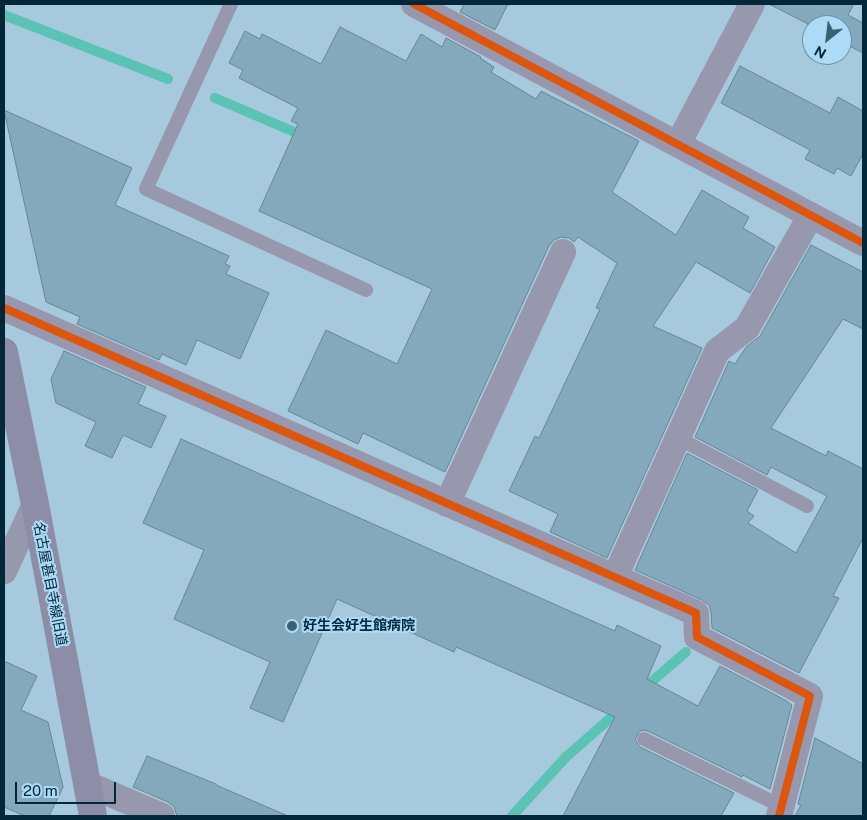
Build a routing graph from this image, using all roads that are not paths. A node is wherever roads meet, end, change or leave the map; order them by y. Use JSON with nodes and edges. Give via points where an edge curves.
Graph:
{"nodes":[{"id":1,"x":232,"y":4,"type":"edge"},
{"id":2,"x":414,"y":4,"type":"edge"},
{"id":3,"x":752,"y":4,"type":"edge"},
{"id":4,"x":442,"y":10,"type":"edge"},
{"id":5,"x":678,"y":144,"type":"junction"},
{"id":6,"x":811,"y":215,"type":"junction"},
{"id":7,"x":863,"y":243,"type":"edge"},
{"id":8,"x":563,"y":252,"type":"dead end"},
{"id":9,"x":366,"y":290,"type":"dead end"},
{"id":10,"x":4,"y":308,"type":"edge"},
{"id":11,"x":4,"y":352,"type":"edge"},
{"id":12,"x":678,"y":438,"type":"junction"},
{"id":13,"x":35,"y":504,"type":"junction"},
{"id":14,"x":447,"y":504,"type":"junction"},
{"id":15,"x":807,"y":506,"type":"dead end"},
{"id":16,"x":4,"y":571,"type":"edge"},
{"id":17,"x":614,"y":577,"type":"junction"},
{"id":18,"x":644,"y":739,"type":"dead end"},
{"id":19,"x":87,"y":784,"type":"junction"},
{"id":20,"x":780,"y":811,"type":"edge"},
{"id":21,"x":93,"y":816,"type":"edge"},
{"id":22,"x":162,"y":816,"type":"edge"}],
"edges":[{"from":1,"to":9,"type":"lane","via":[[146,189]]},
{"from":2,"to":4,"type":"street"},
{"from":3,"to":5,"type":"street"},
{"from":4,"to":5,"type":"street"},
{"from":5,"to":6,"type":"street"},
{"from":6,"to":7,"type":"street"},
{"from":6,"to":12,"type":"street","via":[[747,328],[717,351]]},
{"from":8,"to":14,"type":"street"},
{"from":10,"to":14,"type":"street"},
{"from":11,"to":13,"type":"street","name":"名古屋甚目寺線旧道"},
{"from":12,"to":15,"type":"lane"},
{"from":12,"to":17,"type":"street"},
{"from":13,"to":16,"type":"street"},
{"from":13,"to":19,"type":"street","name":"名古屋甚目寺線旧道"},
{"from":14,"to":17,"type":"street"},
{"from":17,"to":20,"type":"street","via":[[696,614],[697,637],[810,696]]},
{"from":18,"to":20,"type":"lane"},
{"from":19,"to":21,"type":"street","name":"名古屋甚目寺線旧道"},
{"from":19,"to":22,"type":"street"}]}
